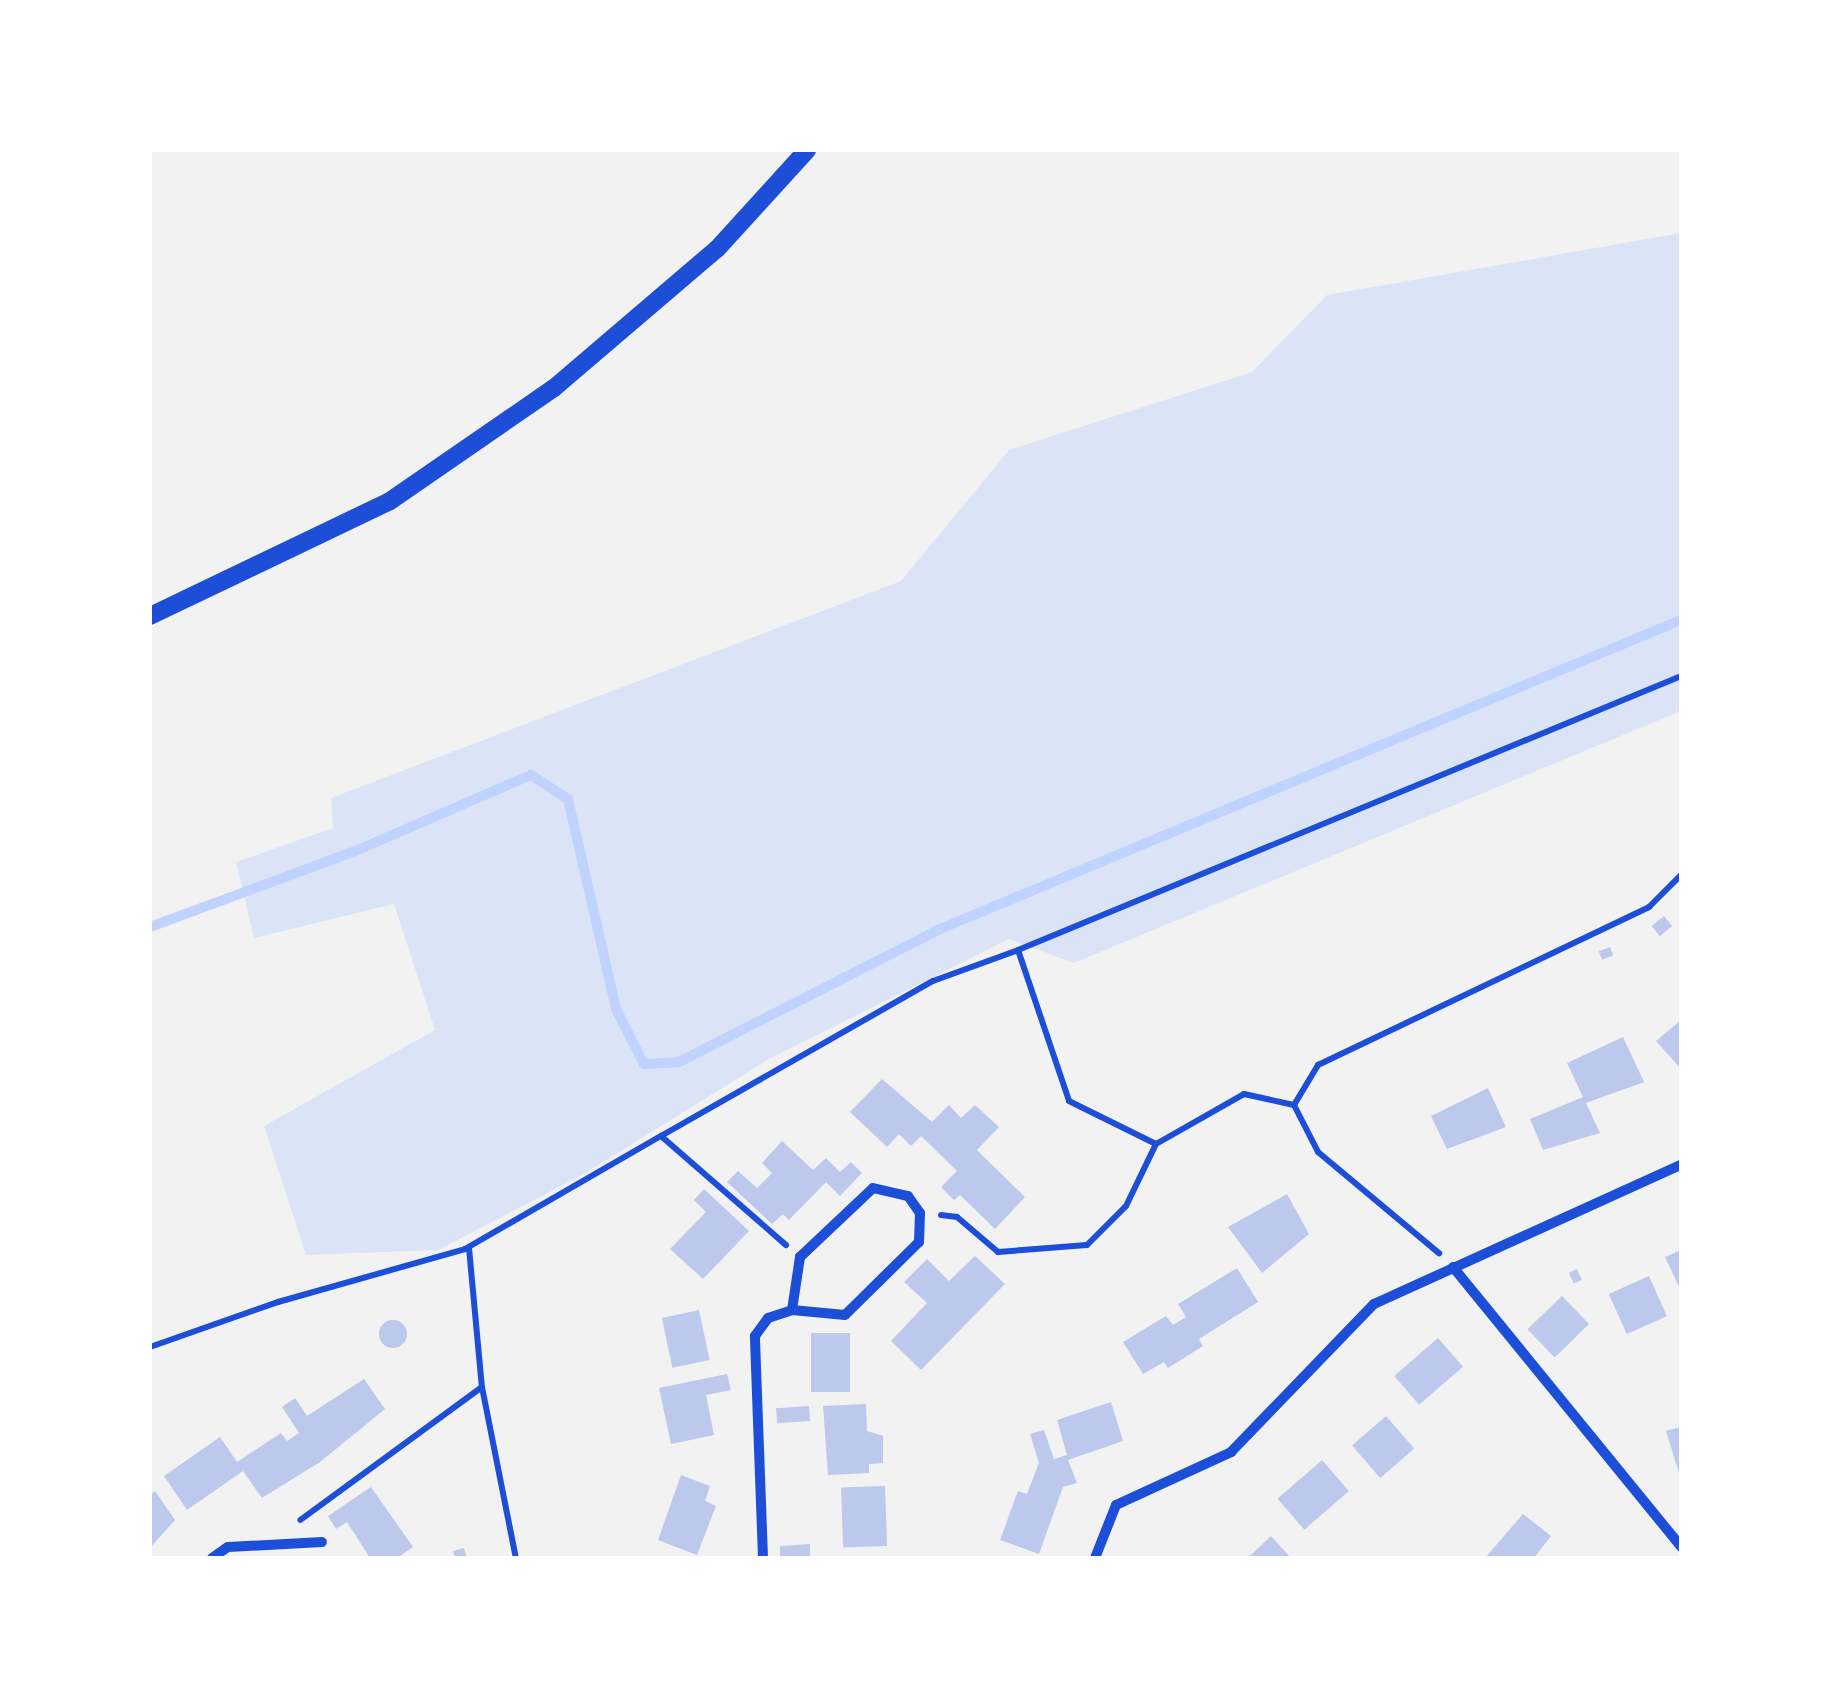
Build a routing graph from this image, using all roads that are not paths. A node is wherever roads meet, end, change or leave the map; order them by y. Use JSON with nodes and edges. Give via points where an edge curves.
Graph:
{"nodes":[{"id":1,"x":808,"y":150,"type":"edge"},
{"id":2,"x":150,"y":616,"type":"edge"},
{"id":3,"x":1681,"y":1166,"type":"edge"},
{"id":4,"x":1453,"y":1267,"type":"junction"},
{"id":5,"x":792,"y":1310,"type":"junction"},
{"id":6,"x":322,"y":1542,"type":"dead end"},
{"id":7,"x":1681,"y":1547,"type":"edge"},
{"id":8,"x":212,"y":1558,"type":"edge"},
{"id":9,"x":763,"y":1558,"type":"edge"},
{"id":10,"x":1094,"y":1558,"type":"edge"}],
"edges":[{"from":1,"to":2,"type":"street","via":[[717,249],[554,388],[390,501]]},
{"from":3,"to":4,"type":"street"},
{"from":4,"to":7,"type":"street"},
{"from":4,"to":10,"type":"street","via":[[1374,1304],[1231,1452],[1116,1506]]},
{"from":5,"to":5,"type":"street","via":[[844,1315],[919,1242],[920,1213],[908,1196],[873,1188],[800,1257]]},
{"from":5,"to":9,"type":"street","via":[[768,1318],[754,1336]]},
{"from":6,"to":8,"type":"street","via":[[228,1547]]}]}
